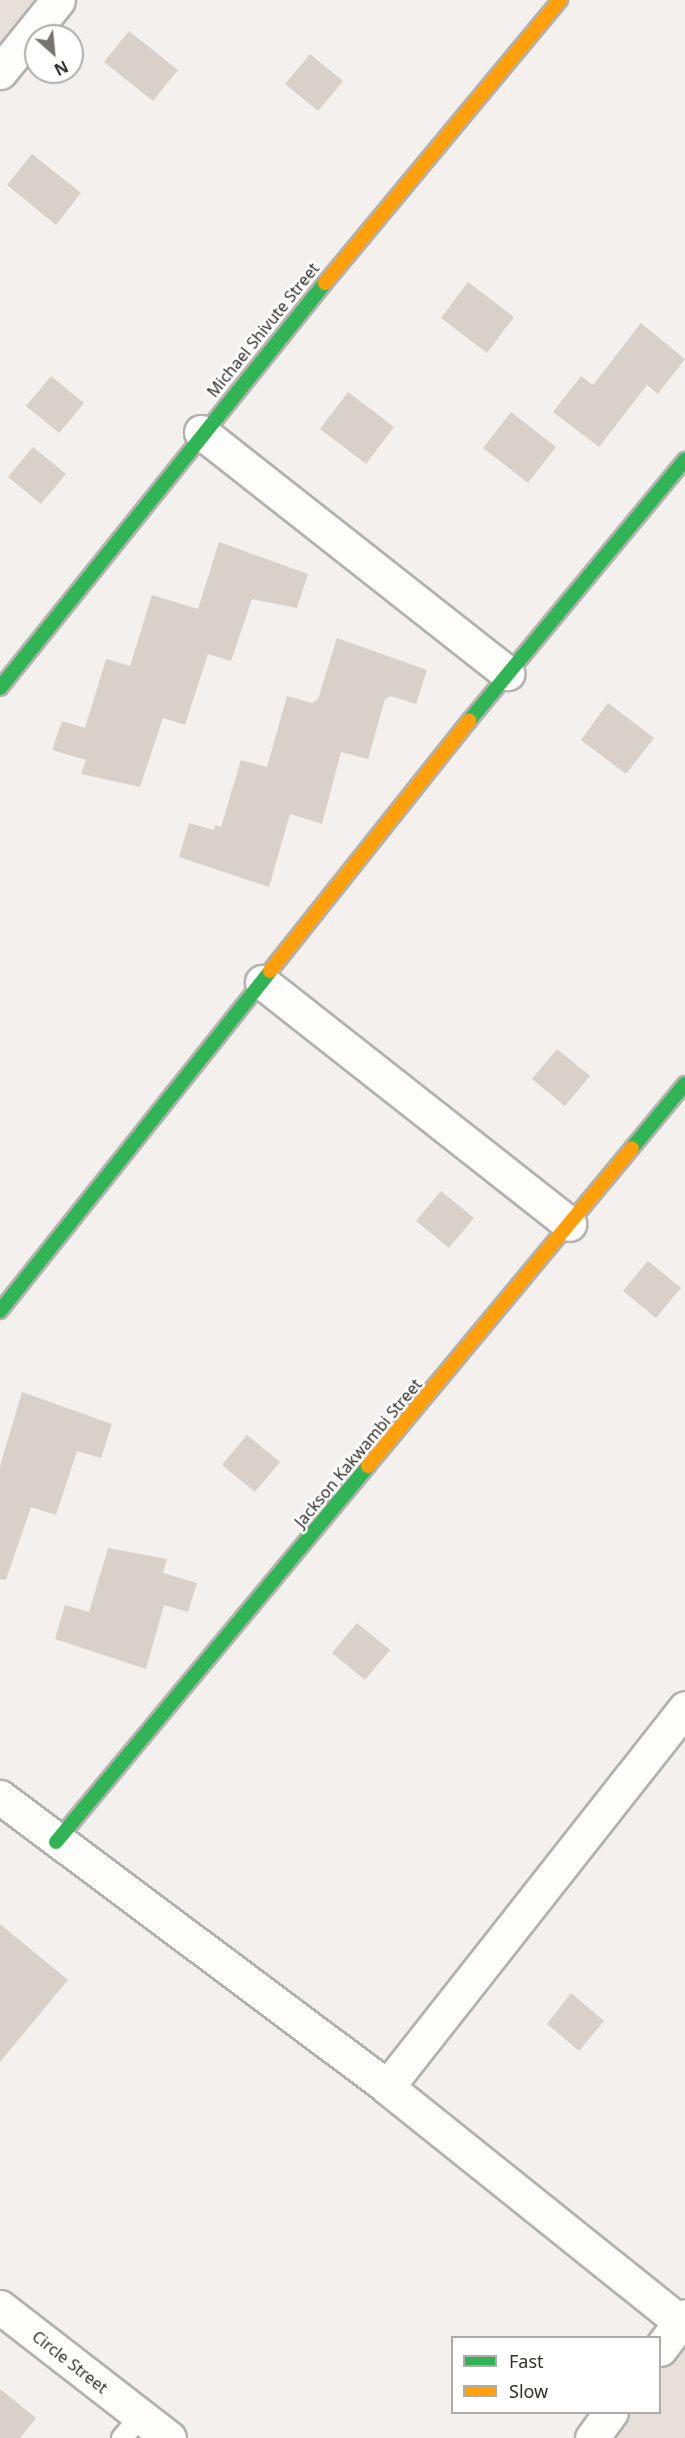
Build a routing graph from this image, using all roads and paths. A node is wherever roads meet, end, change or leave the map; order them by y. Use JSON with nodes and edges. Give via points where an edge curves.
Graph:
{"nodes":[{"id":1,"x":58,"y":0,"type":"edge"},
{"id":2,"x":560,"y":0,"type":"edge"},
{"id":3,"x":0,"y":72,"type":"edge"},
{"id":4,"x":201,"y":432,"type":"junction"},
{"id":5,"x":685,"y":459,"type":"edge"},
{"id":6,"x":507,"y":673,"type":"junction"},
{"id":7,"x":0,"y":688,"type":"edge"},
{"id":8,"x":262,"y":982,"type":"junction"},
{"id":9,"x":685,"y":1084,"type":"edge"},
{"id":10,"x":569,"y":1224,"type":"junction"},
{"id":11,"x":0,"y":1311,"type":"edge"},
{"id":12,"x":685,"y":1708,"type":"edge"},
{"id":13,"x":0,"y":1797,"type":"edge"},
{"id":14,"x":56,"y":1842,"type":"junction"},
{"id":15,"x":387,"y":2087,"type":"junction"},
{"id":16,"x":0,"y":2307,"type":"edge"},
{"id":17,"x":682,"y":2319,"type":"edge"},
{"id":18,"x":661,"y":2348,"type":"edge"},
{"id":19,"x":610,"y":2414,"type":"edge"},
{"id":20,"x":131,"y":2427,"type":"edge"},
{"id":21,"x":169,"y":2438,"type":"edge"},
{"id":22,"x":592,"y":2438,"type":"edge"}],
"edges":[{"from":1,"to":3,"type":"street"},
{"from":2,"to":4,"type":"street","name":"Michael Shivute Street"},
{"from":4,"to":6,"type":"street"},
{"from":4,"to":7,"type":"street","name":"Michael Shivute Street"},
{"from":5,"to":6,"type":"street"},
{"from":6,"to":8,"type":"street"},
{"from":8,"to":10,"type":"street"},
{"from":8,"to":11,"type":"street"},
{"from":9,"to":10,"type":"street","name":"Jackson Kakwambi Street"},
{"from":10,"to":14,"type":"street","name":"Jackson Kakwambi Street"},
{"from":12,"to":15,"type":"street"},
{"from":13,"to":14,"type":"street"},
{"from":14,"to":15,"type":"street"},
{"from":15,"to":17,"type":"street"},
{"from":16,"to":20,"type":"street","name":"Circle Street"},
{"from":17,"to":18,"type":"street"},
{"from":19,"to":22,"type":"street"},
{"from":20,"to":21,"type":"street","name":"Circle Street"}]}
